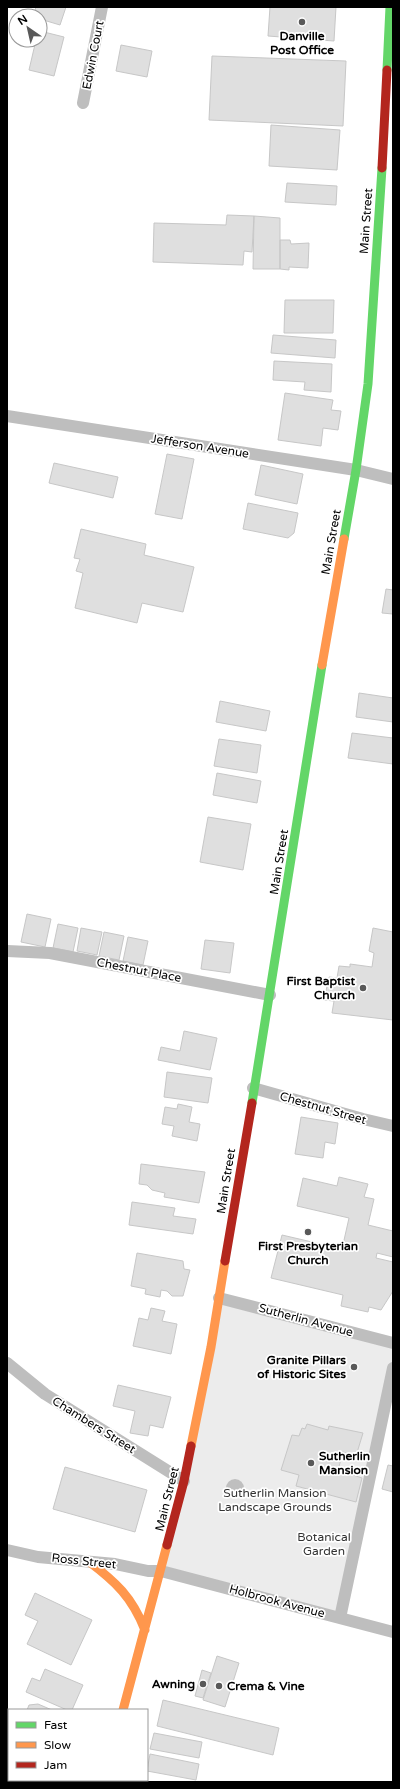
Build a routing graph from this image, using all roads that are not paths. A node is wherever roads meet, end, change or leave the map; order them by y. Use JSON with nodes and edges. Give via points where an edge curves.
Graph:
{"nodes":[{"id":1,"x":102,"y":7,"type":"edge"},
{"id":2,"x":390,"y":7,"type":"edge"},
{"id":3,"x":83,"y":103,"type":"dead end"},
{"id":4,"x":7,"y":416,"type":"edge"},
{"id":5,"x":356,"y":470,"type":"junction"},
{"id":6,"x":393,"y":479,"type":"edge"},
{"id":7,"x":7,"y":951,"type":"edge"},
{"id":8,"x":270,"y":995,"type":"junction"},
{"id":9,"x":253,"y":1088,"type":"junction"},
{"id":10,"x":393,"y":1126,"type":"edge"},
{"id":11,"x":219,"y":1298,"type":"junction"},
{"id":12,"x":393,"y":1343,"type":"edge"},
{"id":13,"x":7,"y":1363,"type":"edge"},
{"id":14,"x":393,"y":1368,"type":"edge"},
{"id":15,"x":184,"y":1481,"type":"junction"},
{"id":16,"x":7,"y":1550,"type":"edge"},
{"id":17,"x":88,"y":1561,"type":"junction"},
{"id":18,"x":161,"y":1571,"type":"junction"},
{"id":19,"x":340,"y":1618,"type":"junction"},
{"id":20,"x":145,"y":1630,"type":"junction"},
{"id":21,"x":393,"y":1632,"type":"edge"},
{"id":22,"x":123,"y":1709,"type":"edge"}],
"edges":[{"from":1,"to":3,"type":"street","name":"Edwin Court"},
{"from":2,"to":5,"type":"main road","name":"Main Street","via":[[368,384]]},
{"from":4,"to":5,"type":"street","name":"Jefferson Avenue"},
{"from":5,"to":6,"type":"street","name":"Jefferson Avenue"},
{"from":5,"to":8,"type":"main road","name":"Main Street"},
{"from":7,"to":8,"type":"street","name":"Chestnut Place","via":[[50,953]]},
{"from":8,"to":9,"type":"main road","name":"Main Street"},
{"from":9,"to":10,"type":"street","name":"Chestnut Street"},
{"from":9,"to":11,"type":"main road","name":"Main Street"},
{"from":11,"to":12,"type":"street","name":"Sutherlin Avenue"},
{"from":11,"to":15,"type":"main road","name":"Main Street","via":[[197,1425]]},
{"from":13,"to":15,"type":"street","name":"Chambers Street","via":[[46,1394]]},
{"from":14,"to":19,"type":"street"},
{"from":15,"to":18,"type":"main road","name":"Main Street"},
{"from":16,"to":17,"type":"street","name":"Ross Street","via":[[38,1557]]},
{"from":17,"to":18,"type":"street","name":"Ross Street"},
{"from":17,"to":20,"type":"main road","via":[[130,1597]]},
{"from":18,"to":19,"type":"street","name":"Holbrook Avenue"},
{"from":18,"to":20,"type":"main road","name":"Main Street"},
{"from":19,"to":21,"type":"street","name":"Holbrook Avenue"},
{"from":20,"to":22,"type":"main road","name":"Main Street"}]}
